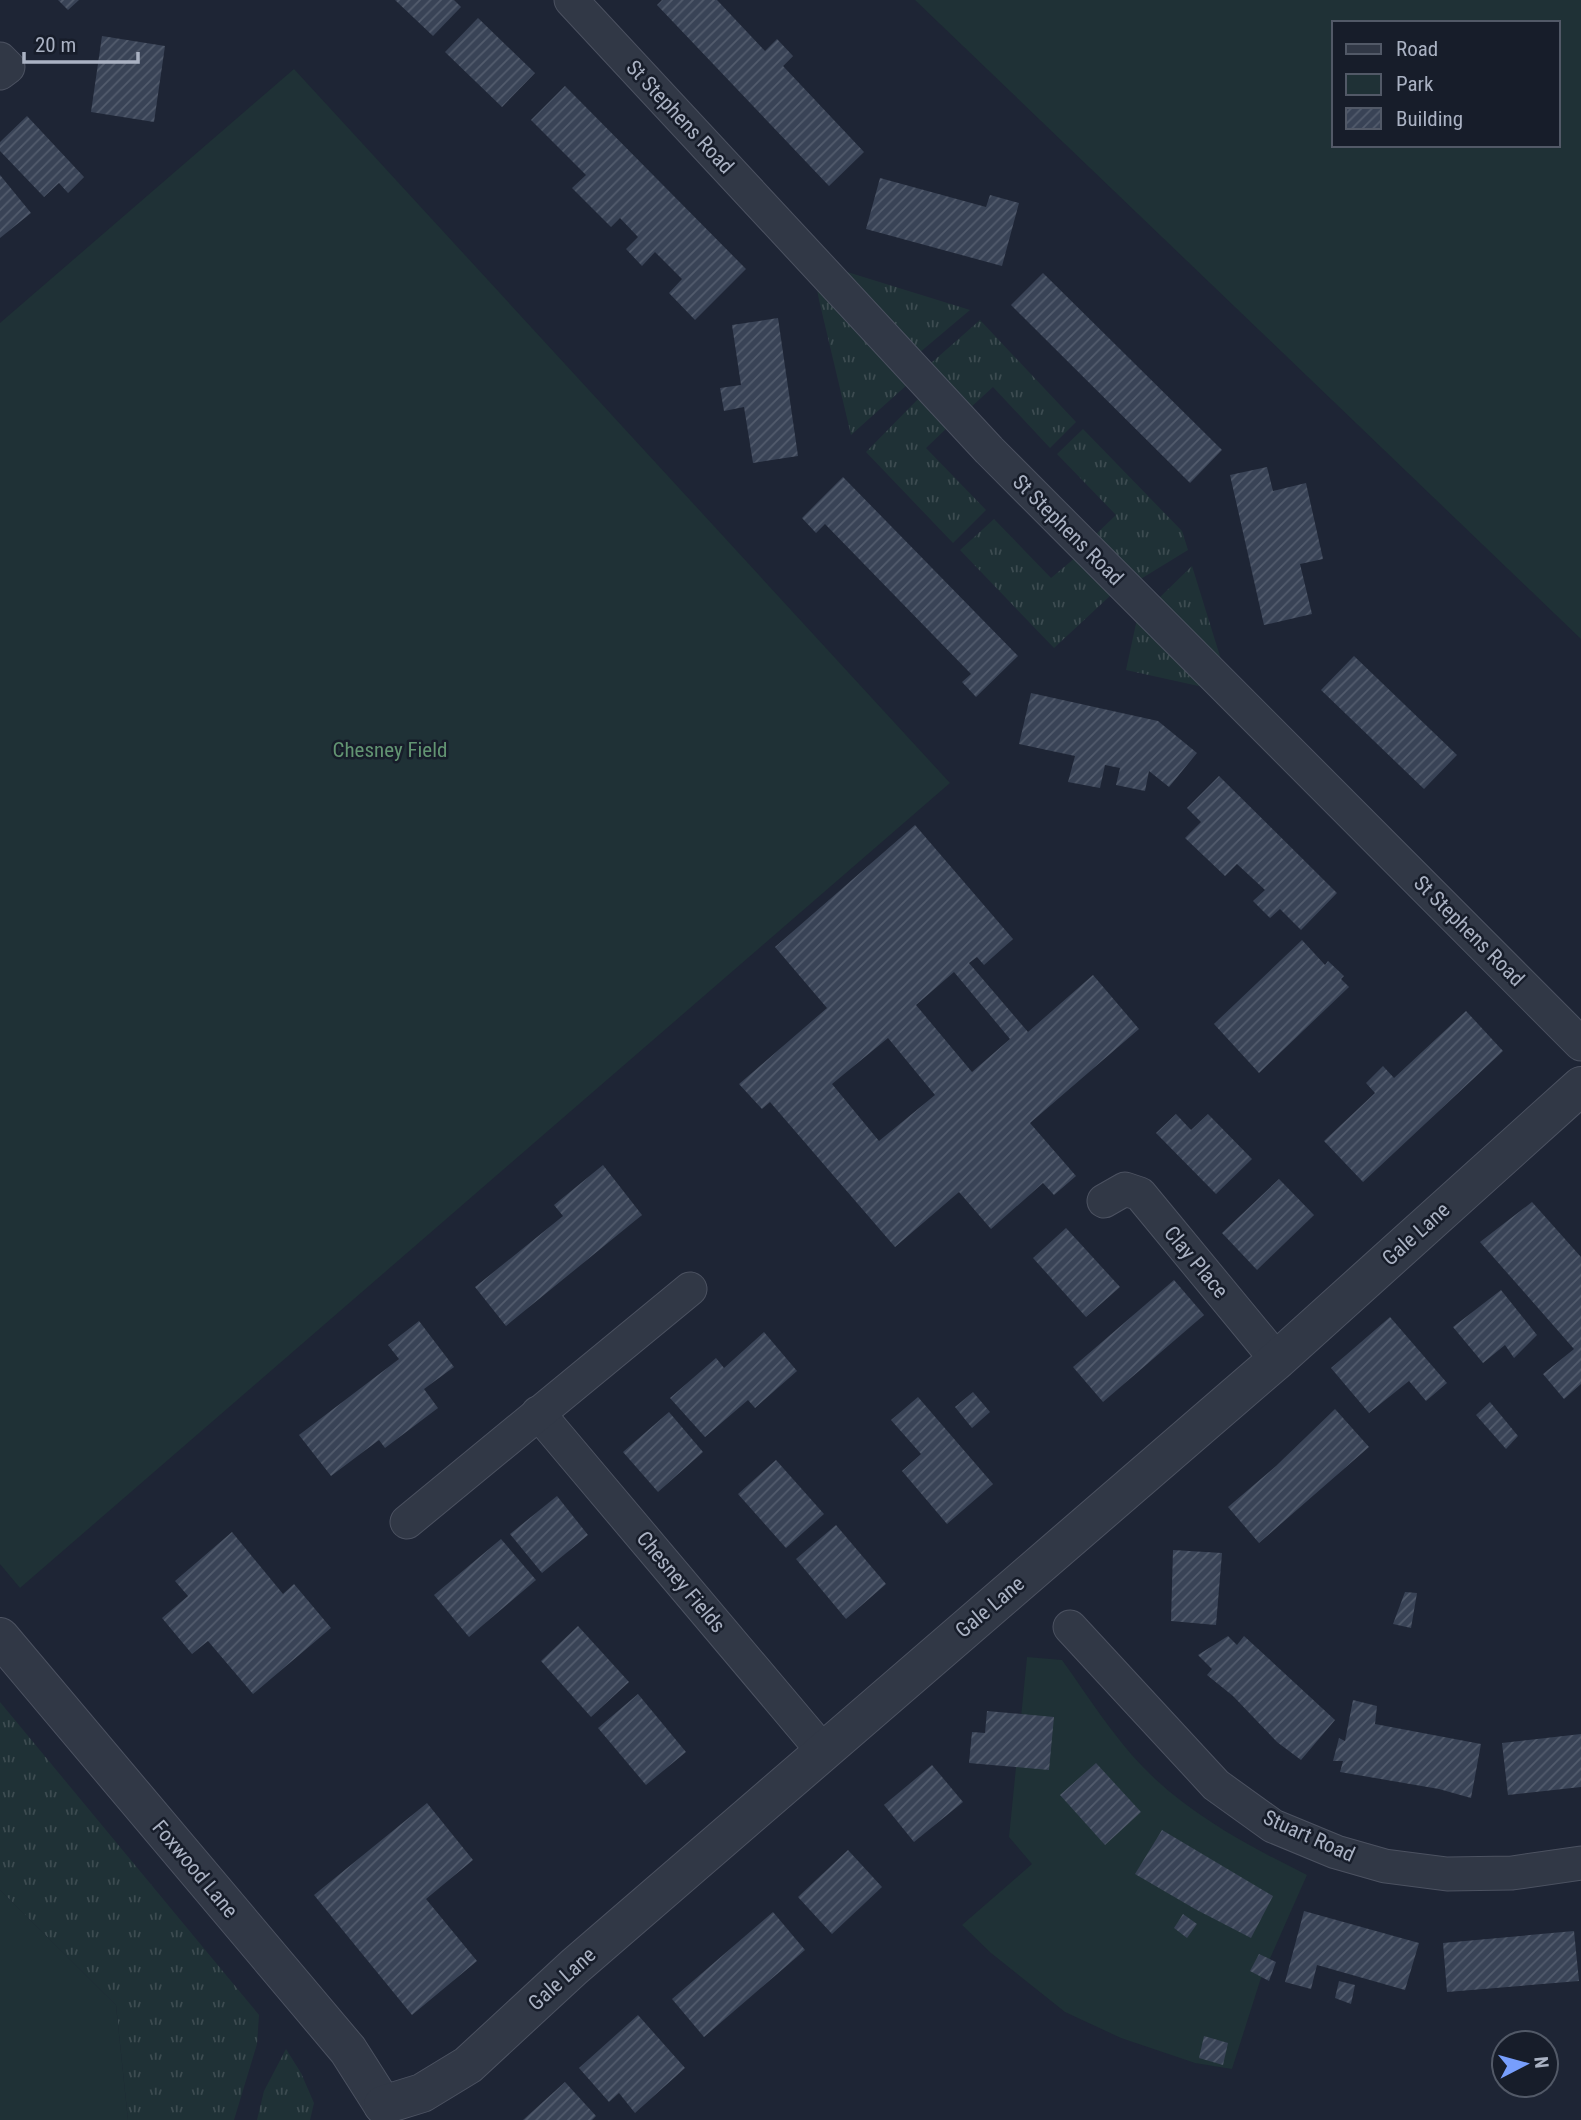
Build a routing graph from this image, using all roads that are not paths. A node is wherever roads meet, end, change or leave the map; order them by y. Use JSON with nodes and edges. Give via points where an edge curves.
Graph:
{"nodes":[{"id":1,"x":571,"y":0,"type":"edge"},
{"id":2,"x":0,"y":59,"type":"edge"},
{"id":3,"x":0,"y":73,"type":"edge"},
{"id":4,"x":1581,"y":1044,"type":"edge"},
{"id":5,"x":1581,"y":1086,"type":"edge"},
{"id":6,"x":1104,"y":1201,"type":"dead end"},
{"id":7,"x":690,"y":1289,"type":"dead end"},
{"id":8,"x":1277,"y":1360,"type":"junction"},
{"id":9,"x":538,"y":1413,"type":"junction"},
{"id":10,"x":407,"y":1522,"type":"dead end"},
{"id":11,"x":1070,"y":1627,"type":"dead end"},
{"id":12,"x":0,"y":1637,"type":"edge"},
{"id":13,"x":823,"y":1751,"type":"junction"},
{"id":14,"x":1581,"y":1863,"type":"edge"},
{"id":15,"x":379,"y":2112,"type":"edge"}],
"edges":[{"from":1,"to":4,"type":"street","name":"St Stephens Road","via":[[989,450]]},
{"from":2,"to":3,"type":"street","via":[[8,67]]},
{"from":5,"to":8,"type":"street","name":"Gale Lane"},
{"from":6,"to":8,"type":"street","name":"Clay Place","via":[[1125,1189],[1140,1194]]},
{"from":7,"to":9,"type":"street"},
{"from":8,"to":13,"type":"street","name":"Gale Lane"},
{"from":9,"to":10,"type":"street"},
{"from":9,"to":13,"type":"street","name":"Chesney Fields"},
{"from":11,"to":14,"type":"street","name":"Stuart Road","via":[[1216,1785],[1273,1826],[1385,1866],[1447,1874],[1512,1873]]},
{"from":12,"to":15,"type":"street","name":"Foxwood Lane","via":[[348,2050],[366,2075]]},
{"from":13,"to":15,"type":"street","name":"Gale Lane","via":[[574,1967],[468,2066]]}]}
